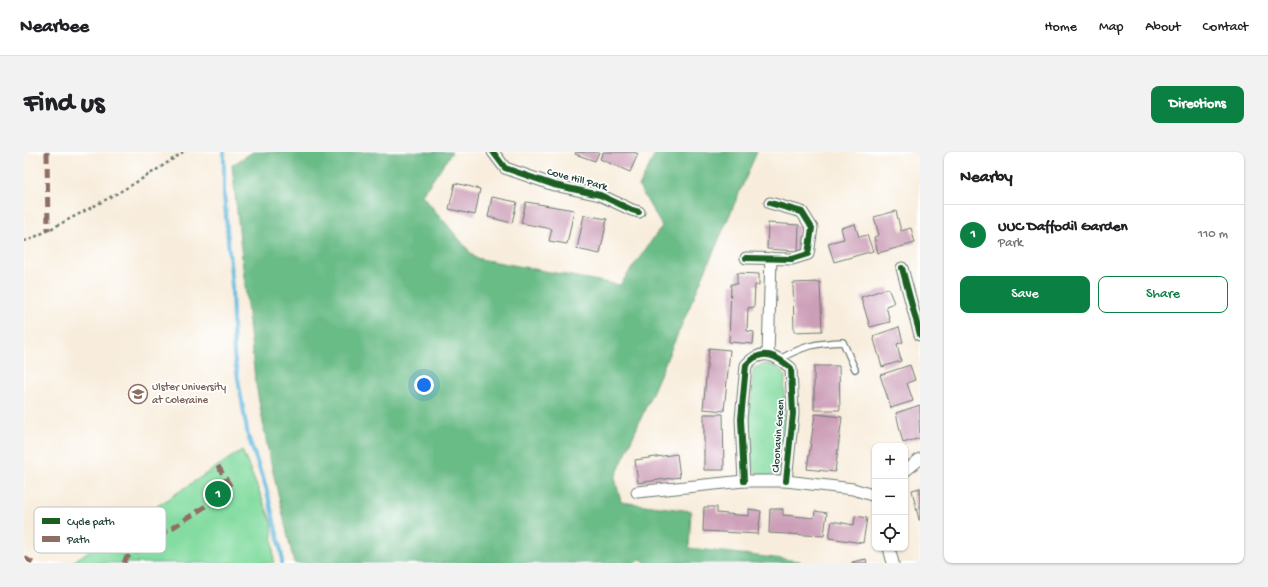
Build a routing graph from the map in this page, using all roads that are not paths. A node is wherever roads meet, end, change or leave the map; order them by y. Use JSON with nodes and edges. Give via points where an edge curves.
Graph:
{"nodes":[{"id":1,"x":494,"y":152,"type":"edge"},
{"id":2,"x":770,"y":203,"type":"dead end"},
{"id":3,"x":639,"y":212,"type":"dead end"},
{"id":4,"x":746,"y":258,"type":"dead end"},
{"id":5,"x":771,"y":258,"type":"junction"},
{"id":6,"x":902,"y":268,"type":"dead end"},
{"id":7,"x":918,"y":323,"type":"edge"},
{"id":8,"x":920,"y":335,"type":"edge"},
{"id":9,"x":768,"y":354,"type":"junction"},
{"id":10,"x":780,"y":359,"type":"junction"},
{"id":11,"x":856,"y":369,"type":"dead end"},
{"id":12,"x":920,"y":459,"type":"edge"},
{"id":13,"x":908,"y":469,"type":"edge"},
{"id":14,"x":744,"y":481,"type":"junction"},
{"id":15,"x":786,"y":481,"type":"junction"},
{"id":16,"x":637,"y":492,"type":"dead end"},
{"id":17,"x":872,"y":495,"type":"edge"},
{"id":18,"x":890,"y":551,"type":"edge"},
{"id":19,"x":893,"y":563,"type":"edge"}],
"edges":[{"from":1,"to":3,"type":"street","name":"Cove Hill Park","via":[[505,168],[554,185],[600,195]]},
{"from":2,"to":5,"type":"street","via":[[802,212],[812,228],[808,254],[792,259]]},
{"from":4,"to":5,"type":"street"},
{"from":5,"to":9,"type":"street"},
{"from":6,"to":7,"type":"street"},
{"from":7,"to":8,"type":"street"},
{"from":9,"to":10,"type":"street"},
{"from":9,"to":14,"type":"street","via":[[756,356],[746,365],[741,419]]},
{"from":10,"to":11,"type":"lane","via":[[796,350],[821,343],[843,342]]},
{"from":10,"to":15,"type":"street","name":"Cloonavin Green","via":[[791,368],[793,414]]},
{"from":12,"to":13,"type":"street"},
{"from":14,"to":15,"type":"street","name":"Cloonavin Green"},
{"from":14,"to":16,"type":"street","name":"Cloonavin Green"},
{"from":15,"to":17,"type":"street","name":"Cloonavin Green","via":[[853,489]]},
{"from":18,"to":19,"type":"street"}]}
